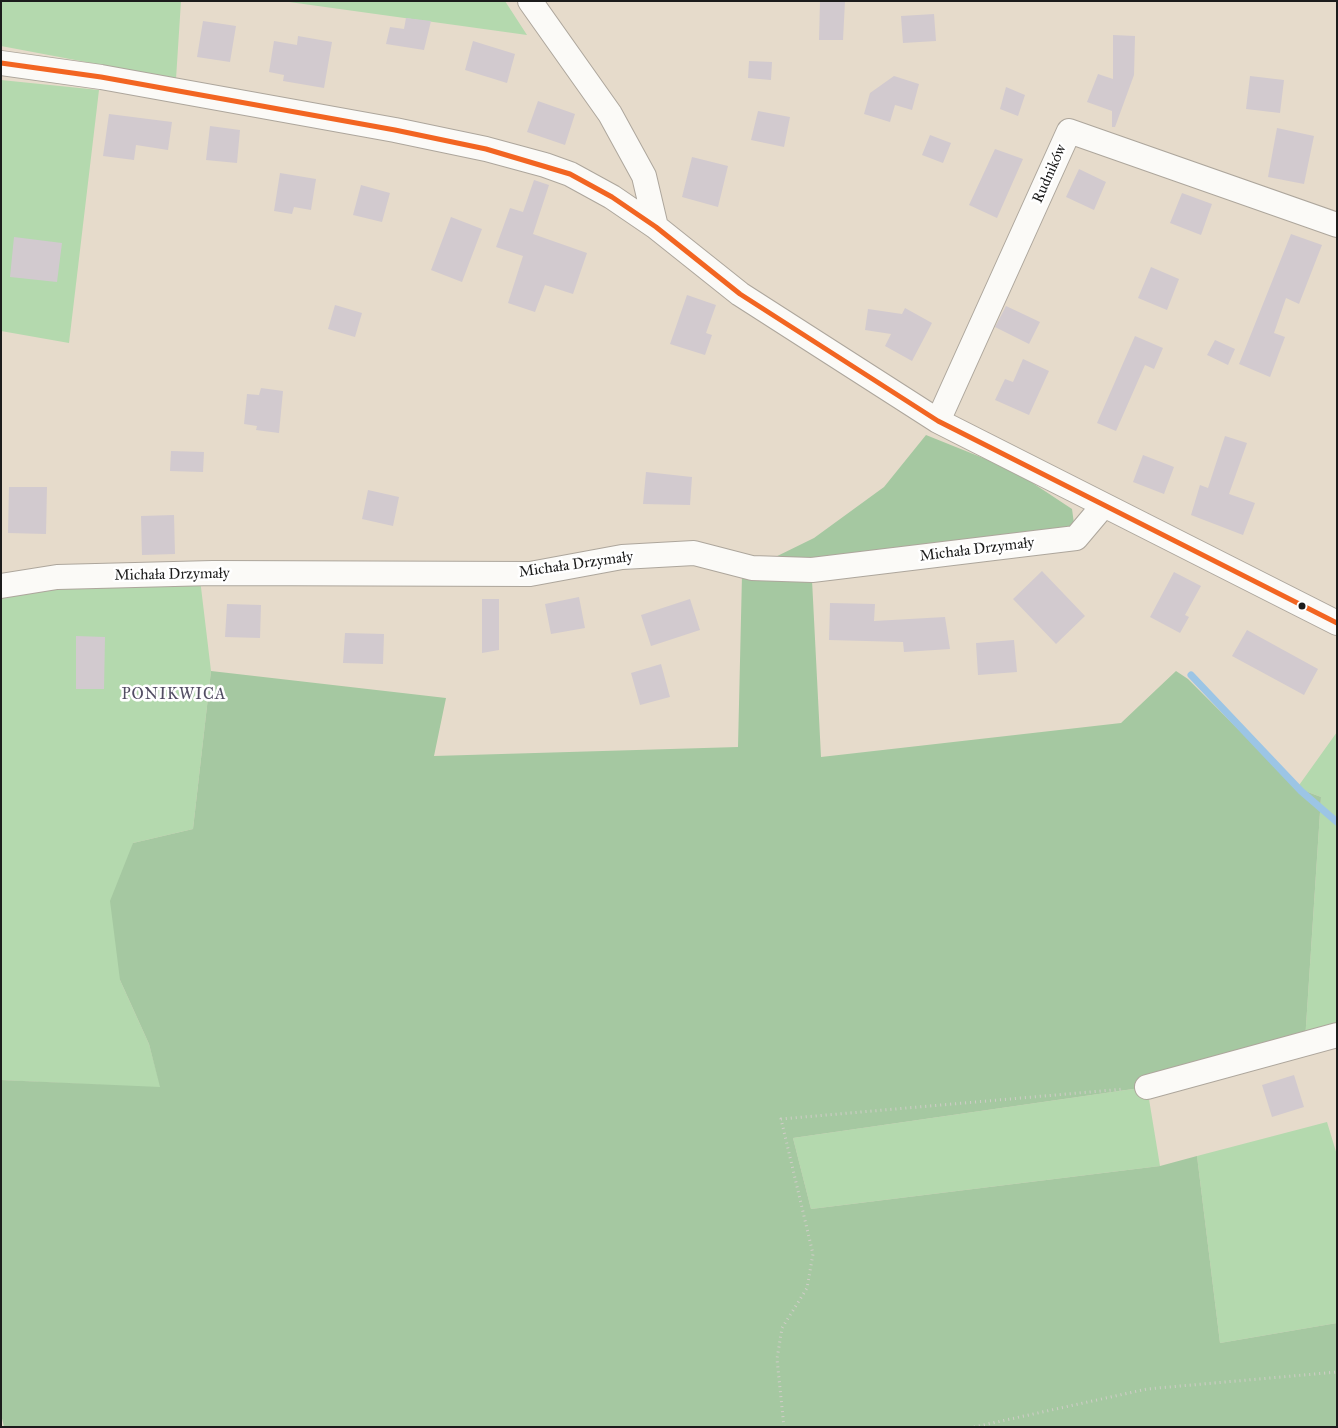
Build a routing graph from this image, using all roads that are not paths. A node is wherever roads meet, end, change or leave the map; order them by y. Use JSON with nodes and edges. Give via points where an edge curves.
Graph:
{"nodes":[{"id":1,"x":530,"y":1,"type":"edge"},
{"id":2,"x":1,"y":63,"type":"edge"},
{"id":3,"x":1337,"y":225,"type":"edge"},
{"id":4,"x":656,"y":227,"type":"junction"},
{"id":5,"x":938,"y":421,"type":"junction"},
{"id":6,"x":1103,"y":506,"type":"junction"},
{"id":7,"x":1,"y":586,"type":"edge"},
{"id":8,"x":1337,"y":623,"type":"edge"},
{"id":9,"x":1337,"y":1035,"type":"edge"},
{"id":10,"x":1147,"y":1087,"type":"road end"}],
"edges":[{"from":1,"to":4,"type":"street","via":[[610,114],[644,176]]},
{"from":2,"to":4,"type":"street","via":[[184,91],[486,149],[570,174]]},
{"from":3,"to":5,"type":"street","name":"Rudników","via":[[1069,131]]},
{"from":4,"to":5,"type":"street","via":[[740,294]]},
{"from":5,"to":6,"type":"street"},
{"from":6,"to":7,"type":"street","name":"Michała Drzymały","via":[[1076,538],[812,570],[752,568],[694,553],[622,558],[530,574],[66,576]]},
{"from":6,"to":8,"type":"street"},
{"from":9,"to":10,"type":"street"}]}
